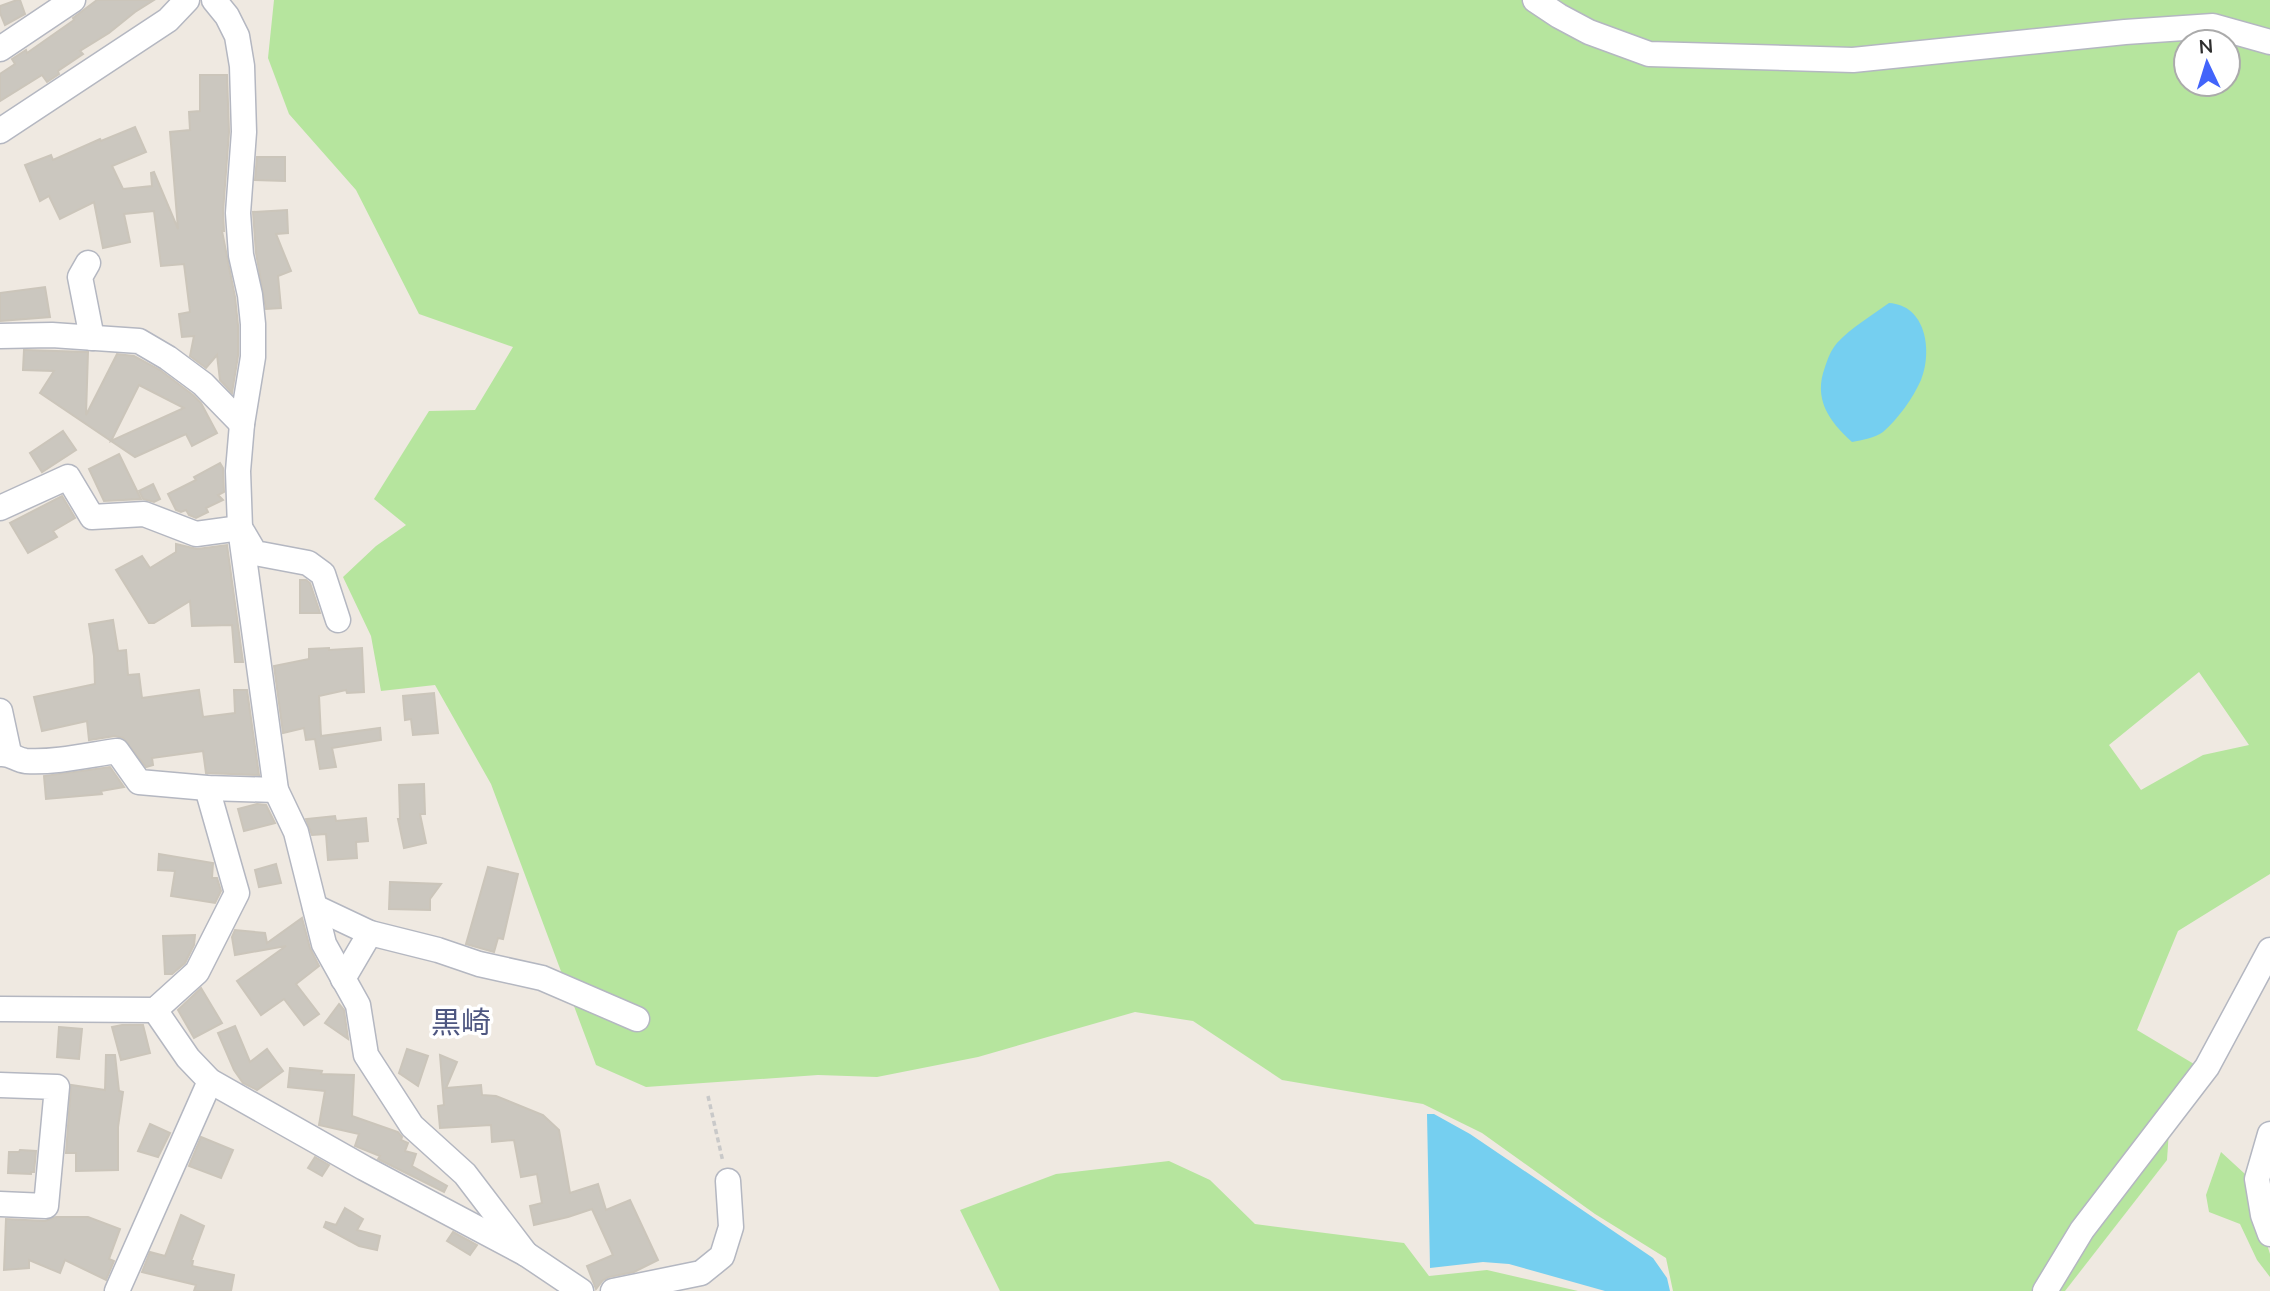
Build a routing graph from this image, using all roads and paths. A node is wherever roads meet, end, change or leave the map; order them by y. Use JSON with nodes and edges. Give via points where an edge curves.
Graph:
{"nodes":[{"id":1,"x":73,"y":0,"type":"edge"},
{"id":2,"x":187,"y":0,"type":"edge"},
{"id":3,"x":214,"y":0,"type":"edge"},
{"id":4,"x":1535,"y":0,"type":"edge"},
{"id":5,"x":36,"y":10,"type":"edge"},
{"id":6,"x":2270,"y":42,"type":"edge"},
{"id":7,"x":0,"y":49,"type":"edge"},
{"id":8,"x":0,"y":131,"type":"edge"},
{"id":9,"x":88,"y":263,"type":"dead end"},
{"id":10,"x":0,"y":336,"type":"edge"},
{"id":11,"x":92,"y":338,"type":"junction"},
{"id":12,"x":242,"y":424,"type":"junction"},
{"id":13,"x":0,"y":508,"type":"edge"},
{"id":14,"x":240,"y":528,"type":"junction"},
{"id":15,"x":338,"y":620,"type":"dead end"},
{"id":16,"x":0,"y":711,"type":"edge"},
{"id":17,"x":4,"y":754,"type":"edge"},
{"id":18,"x":207,"y":788,"type":"junction"},
{"id":19,"x":276,"y":790,"type":"junction"},
{"id":20,"x":315,"y":907,"type":"junction"},
{"id":21,"x":370,"y":933,"type":"junction"},
{"id":22,"x":2270,"y":950,"type":"edge"},
{"id":23,"x":344,"y":979,"type":"junction"},
{"id":24,"x":0,"y":1009,"type":"edge"},
{"id":25,"x":155,"y":1010,"type":"junction"},
{"id":26,"x":637,"y":1019,"type":"dead end"},
{"id":27,"x":210,"y":1081,"type":"junction"},
{"id":28,"x":0,"y":1084,"type":"edge"},
{"id":29,"x":708,"y":1096,"type":"dead end"},
{"id":30,"x":2270,"y":1134,"type":"edge"},
{"id":31,"x":728,"y":1181,"type":"joint"},
{"id":32,"x":0,"y":1204,"type":"edge"},
{"id":33,"x":2270,"y":1234,"type":"edge"},
{"id":34,"x":526,"y":1254,"type":"junction"},
{"id":35,"x":117,"y":1291,"type":"edge"},
{"id":36,"x":582,"y":1291,"type":"edge"},
{"id":37,"x":613,"y":1291,"type":"edge"},
{"id":38,"x":2045,"y":1291,"type":"edge"}],
"edges":[{"from":1,"to":5,"type":"street"},
{"from":2,"to":8,"type":"street","via":[[168,20]]},
{"from":3,"to":12,"type":"street","via":[[237,36],[242,66],[239,213],[253,346]]},
{"from":4,"to":6,"type":"street","via":[[1589,32],[1649,54],[1853,60],[2213,26]]},
{"from":5,"to":7,"type":"street"},
{"from":9,"to":11,"type":"street","via":[[80,278]]},
{"from":10,"to":11,"type":"street"},
{"from":11,"to":12,"type":"street","via":[[139,341],[203,384]]},
{"from":12,"to":14,"type":"street"},
{"from":13,"to":14,"type":"street","via":[[68,477],[92,517],[144,514],[196,534]]},
{"from":14,"to":15,"type":"street","via":[[255,553],[309,563],[323,574]]},
{"from":14,"to":19,"type":"street"},
{"from":16,"to":17,"type":"street"},
{"from":17,"to":18,"type":"street","via":[[24,761],[117,751],[139,782]]},
{"from":18,"to":19,"type":"street"},
{"from":18,"to":25,"type":"street","via":[[237,894],[197,972]]},
{"from":19,"to":20,"type":"street","via":[[296,832]]},
{"from":20,"to":21,"type":"street"},
{"from":20,"to":23,"type":"street","via":[[324,944]]},
{"from":21,"to":23,"type":"street"},
{"from":21,"to":26,"type":"street","via":[[542,978]]},
{"from":22,"to":38,"type":"street","via":[[2207,1067],[2082,1230]]},
{"from":23,"to":34,"type":"street","via":[[358,1005],[366,1055],[395,1102],[412,1126],[465,1174]]},
{"from":24,"to":25,"type":"street"},
{"from":25,"to":27,"type":"street"},
{"from":27,"to":34,"type":"street"},
{"from":27,"to":35,"type":"street"},
{"from":28,"to":32,"type":"street","via":[[57,1087],[46,1206]]},
{"from":29,"to":31,"type":"path"},
{"from":30,"to":33,"type":"street","via":[[2257,1179]]},
{"from":31,"to":37,"type":"street","via":[[731,1227],[722,1256],[701,1273]]},
{"from":34,"to":36,"type":"street"}]}
